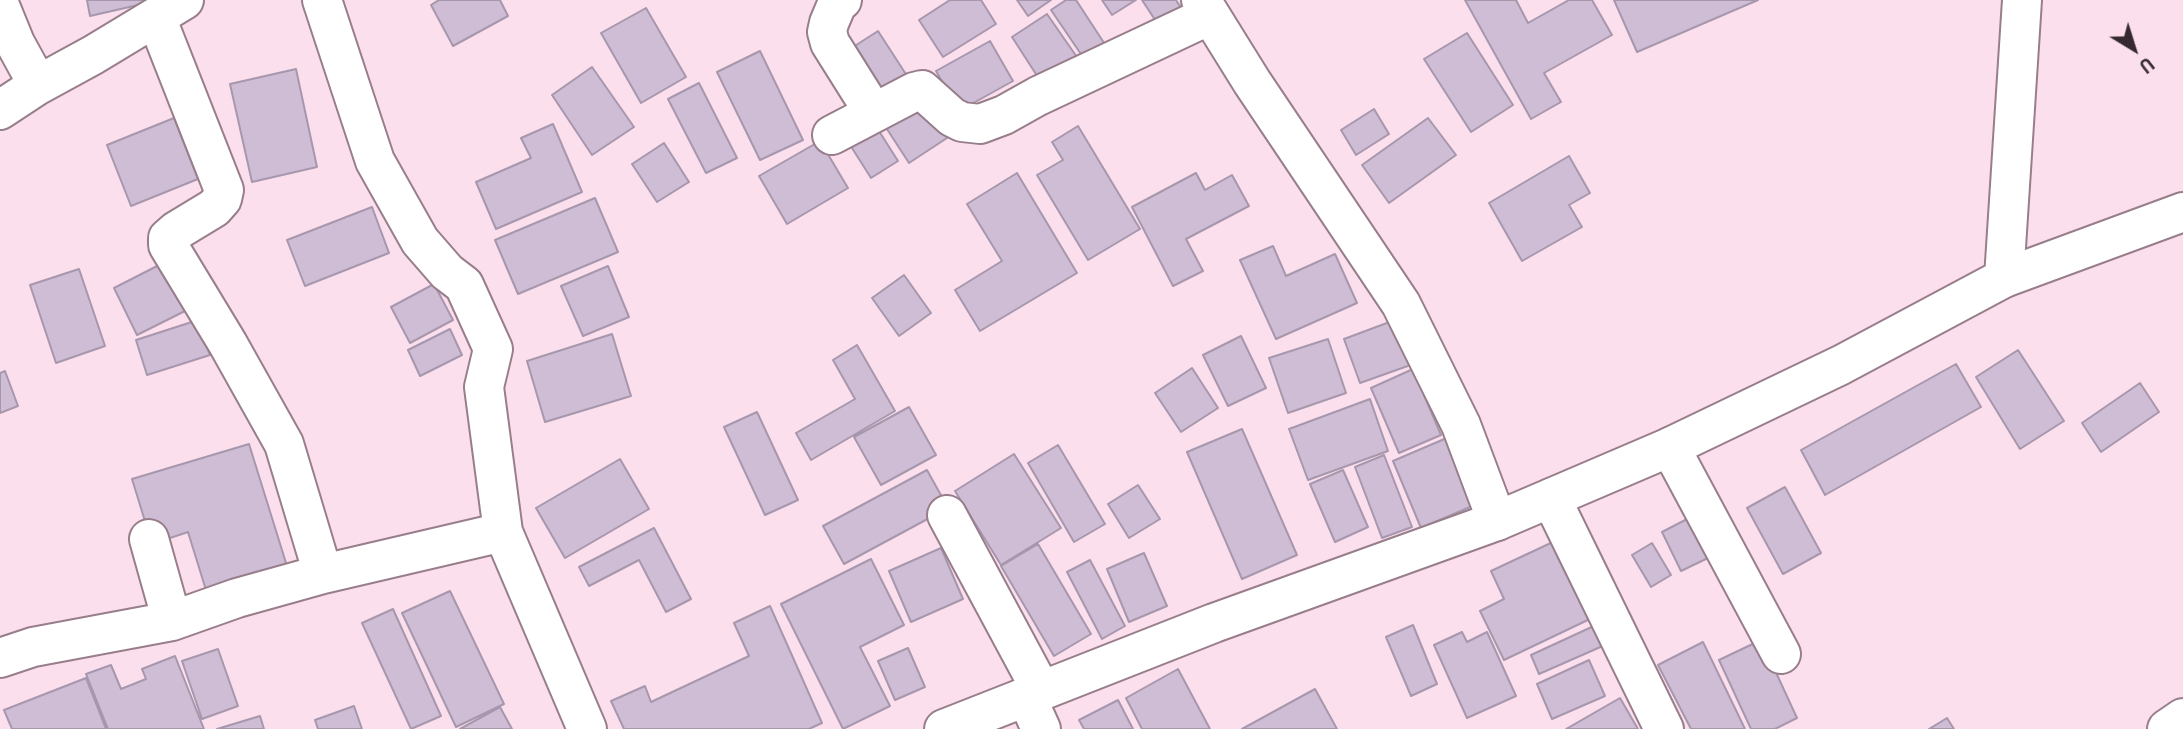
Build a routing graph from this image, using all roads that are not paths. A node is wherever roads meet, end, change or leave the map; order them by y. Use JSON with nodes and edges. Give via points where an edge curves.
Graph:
{"nodes":[{"id":1,"x":322,"y":0,"type":"edge"},
{"id":2,"x":842,"y":0,"type":"edge"},
{"id":3,"x":2022,"y":0,"type":"edge"},
{"id":4,"x":0,"y":6,"type":"edge"},
{"id":5,"x":1206,"y":7,"type":"edge"},
{"id":6,"x":170,"y":9,"type":"edge"},
{"id":7,"x":38,"y":85,"type":"junction"},
{"id":8,"x":0,"y":110,"type":"edge"},
{"id":9,"x":874,"y":113,"type":"junction"},
{"id":10,"x":832,"y":135,"type":"dead end"},
{"id":11,"x":2183,"y":212,"type":"edge"},
{"id":12,"x":2004,"y":278,"type":"junction"},
{"id":13,"x":1670,"y":447,"type":"junction"},
{"id":14,"x":1551,"y":498,"type":"junction"},
{"id":15,"x":947,"y":515,"type":"dead end"},
{"id":16,"x":1497,"y":521,"type":"junction"},
{"id":17,"x":503,"y":532,"type":"junction"},
{"id":18,"x":149,"y":539,"type":"dead end"},
{"id":19,"x":323,"y":574,"type":"junction"},
{"id":20,"x":172,"y":621,"type":"junction"},
{"id":21,"x":1781,"y":654,"type":"dead end"},
{"id":22,"x":0,"y":658,"type":"edge"},
{"id":23,"x":1036,"y":705,"type":"edge"},
{"id":24,"x":2183,"y":718,"type":"edge"},
{"id":25,"x":587,"y":729,"type":"edge"},
{"id":26,"x":944,"y":729,"type":"edge"},
{"id":27,"x":1664,"y":729,"type":"edge"},
{"id":28,"x":2167,"y":729,"type":"edge"}],
"edges":[{"from":1,"to":17,"type":"street","via":[[375,161],[420,241],[464,285],[494,349],[484,387]]},
{"from":2,"to":9,"type":"street","via":[[828,23],[830,43]]},
{"from":3,"to":12,"type":"street"},
{"from":4,"to":7,"type":"street"},
{"from":5,"to":9,"type":"street","via":[[980,124],[952,117],[922,90]]},
{"from":5,"to":16,"type":"street","via":[[1401,304],[1461,425]]},
{"from":6,"to":7,"type":"street"},
{"from":6,"to":19,"type":"street","via":[[224,190],[214,208],[176,231],[168,245],[284,444]]},
{"from":7,"to":8,"type":"street"},
{"from":9,"to":10,"type":"street"},
{"from":11,"to":12,"type":"street"},
{"from":12,"to":13,"type":"street","via":[[1841,365]]},
{"from":13,"to":14,"type":"street"},
{"from":13,"to":21,"type":"street"},
{"from":14,"to":16,"type":"street"},
{"from":14,"to":27,"type":"street"},
{"from":15,"to":23,"type":"street"},
{"from":16,"to":23,"type":"street","via":[[1214,623]]},
{"from":17,"to":19,"type":"street"},
{"from":17,"to":25,"type":"street"},
{"from":18,"to":20,"type":"street"},
{"from":19,"to":20,"type":"street","via":[[237,597]]},
{"from":20,"to":22,"type":"street","via":[[33,647]]},
{"from":23,"to":26,"type":"street"},
{"from":24,"to":28,"type":"street"}]}
